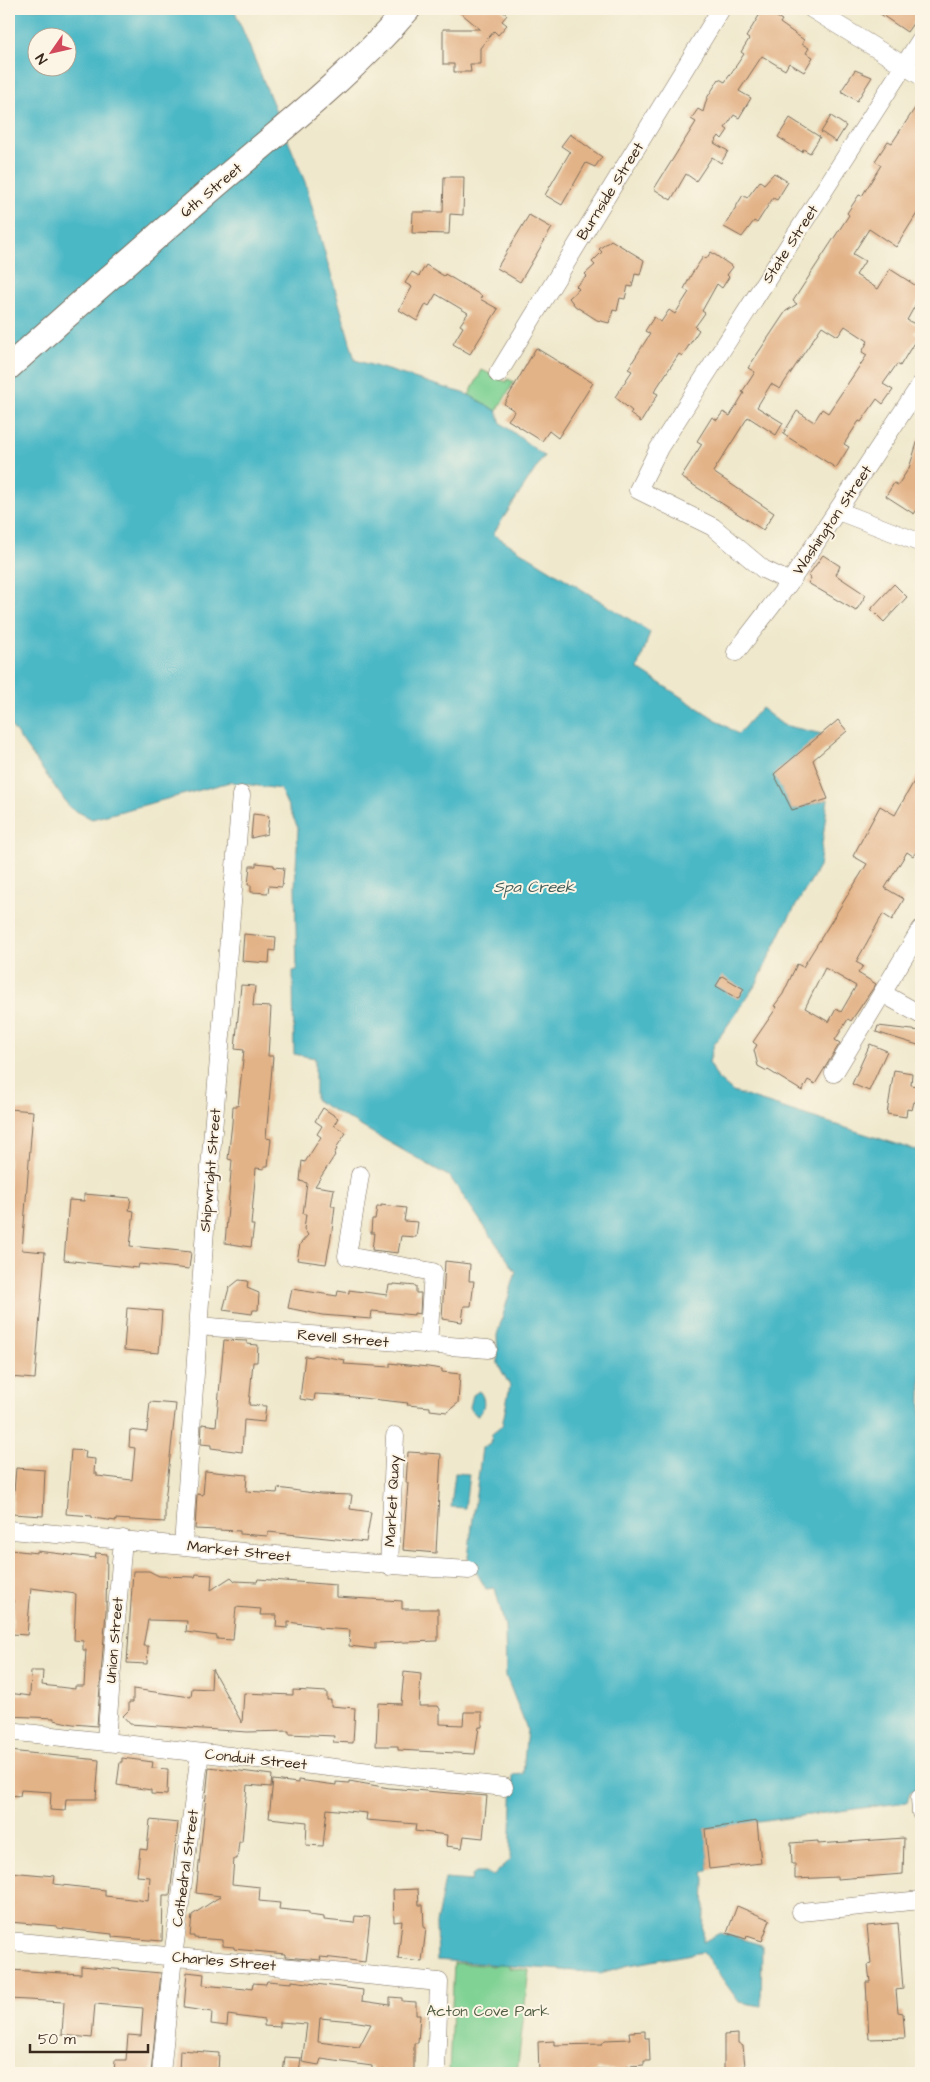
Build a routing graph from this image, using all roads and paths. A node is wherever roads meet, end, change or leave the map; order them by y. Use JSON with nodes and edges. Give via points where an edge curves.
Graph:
{"nodes":[{"id":1,"x":408,"y":9,"type":"edge"},
{"id":2,"x":721,"y":9,"type":"edge"},
{"id":3,"x":812,"y":9,"type":"edge"},
{"id":4,"x":921,"y":40,"type":"edge"},
{"id":5,"x":905,"y":66,"type":"junction"},
{"id":6,"x":921,"y":76,"type":"edge"},
{"id":7,"x":9,"y":367,"type":"edge"},
{"id":8,"x":498,"y":374,"type":"dead end"},
{"id":9,"x":921,"y":384,"type":"edge"},
{"id":10,"x":838,"y":511,"type":"junction"},
{"id":11,"x":921,"y":542,"type":"edge"},
{"id":12,"x":790,"y":582,"type":"junction"},
{"id":13,"x":736,"y":652,"type":"dead end"},
{"id":14,"x":241,"y":795,"type":"dead end"},
{"id":15,"x":921,"y":929,"type":"edge"},
{"id":16,"x":882,"y":993,"type":"junction"},
{"id":17,"x":921,"y":1015,"type":"edge"},
{"id":18,"x":834,"y":1073,"type":"dead end"},
{"id":19,"x":360,"y":1175,"type":"dead end"},
{"id":20,"x":198,"y":1326,"type":"junction"},
{"id":21,"x":428,"y":1344,"type":"junction"},
{"id":22,"x":488,"y":1349,"type":"dead end"},
{"id":23,"x":395,"y":1436,"type":"dead end"},
{"id":24,"x":9,"y":1530,"type":"edge"},
{"id":25,"x":122,"y":1539,"type":"junction"},
{"id":26,"x":183,"y":1546,"type":"junction"},
{"id":27,"x":388,"y":1566,"type":"junction"},
{"id":28,"x":469,"y":1570,"type":"dead end"},
{"id":29,"x":9,"y":1731,"type":"edge"},
{"id":30,"x":106,"y":1740,"type":"junction"},
{"id":31,"x":200,"y":1753,"type":"junction"},
{"id":32,"x":504,"y":1787,"type":"dead end"},
{"id":33,"x":921,"y":1900,"type":"edge"},
{"id":34,"x":801,"y":1912,"type":"dead end"},
{"id":35,"x":9,"y":1941,"type":"edge"},
{"id":36,"x":173,"y":1957,"type":"junction"},
{"id":37,"x":161,"y":2073,"type":"edge"},
{"id":38,"x":436,"y":2073,"type":"edge"}],
"edges":[{"from":1,"to":7,"type":"main road","name":"6th Street","via":[[339,81],[124,264]]},
{"from":2,"to":8,"type":"street","name":"Burnside Street"},
{"from":3,"to":5,"type":"street"},
{"from":4,"to":5,"type":"street","name":"State Street"},
{"from":5,"to":6,"type":"street"},
{"from":5,"to":12,"type":"street","name":"State Street","via":[[659,448],[638,490],[713,526],[763,569]]},
{"from":9,"to":10,"type":"street","name":"Washington Street"},
{"from":10,"to":11,"type":"street"},
{"from":10,"to":12,"type":"street","name":"Washington Street"},
{"from":12,"to":13,"type":"street","name":"Washington Street"},
{"from":14,"to":20,"type":"street","name":"Shipwright Street"},
{"from":15,"to":16,"type":"street"},
{"from":16,"to":17,"type":"street"},
{"from":16,"to":18,"type":"street"},
{"from":19,"to":21,"type":"street","via":[[348,1256],[433,1272]]},
{"from":20,"to":21,"type":"street","name":"Revell Street"},
{"from":20,"to":26,"type":"street","name":"Shipwright Street"},
{"from":21,"to":22,"type":"street","name":"Revell Street"},
{"from":23,"to":27,"type":"street","name":"Market Quay"},
{"from":24,"to":25,"type":"street","name":"Market Street"},
{"from":25,"to":26,"type":"street","name":"Market Street"},
{"from":25,"to":30,"type":"street","name":"Union Street"},
{"from":26,"to":27,"type":"street","name":"Market Street"},
{"from":27,"to":28,"type":"street","name":"Market Street"},
{"from":29,"to":30,"type":"street","name":"Conduit Street"},
{"from":30,"to":31,"type":"street","name":"Conduit Street"},
{"from":31,"to":32,"type":"street","name":"Conduit Street"},
{"from":31,"to":36,"type":"street","name":"Cathedral Street"},
{"from":33,"to":34,"type":"street"},
{"from":35,"to":36,"type":"street","name":"Charles Street"},
{"from":36,"to":37,"type":"street","name":"Cathedral Street"},
{"from":36,"to":38,"type":"street","name":"Charles Street","via":[[439,1982]]}]}
